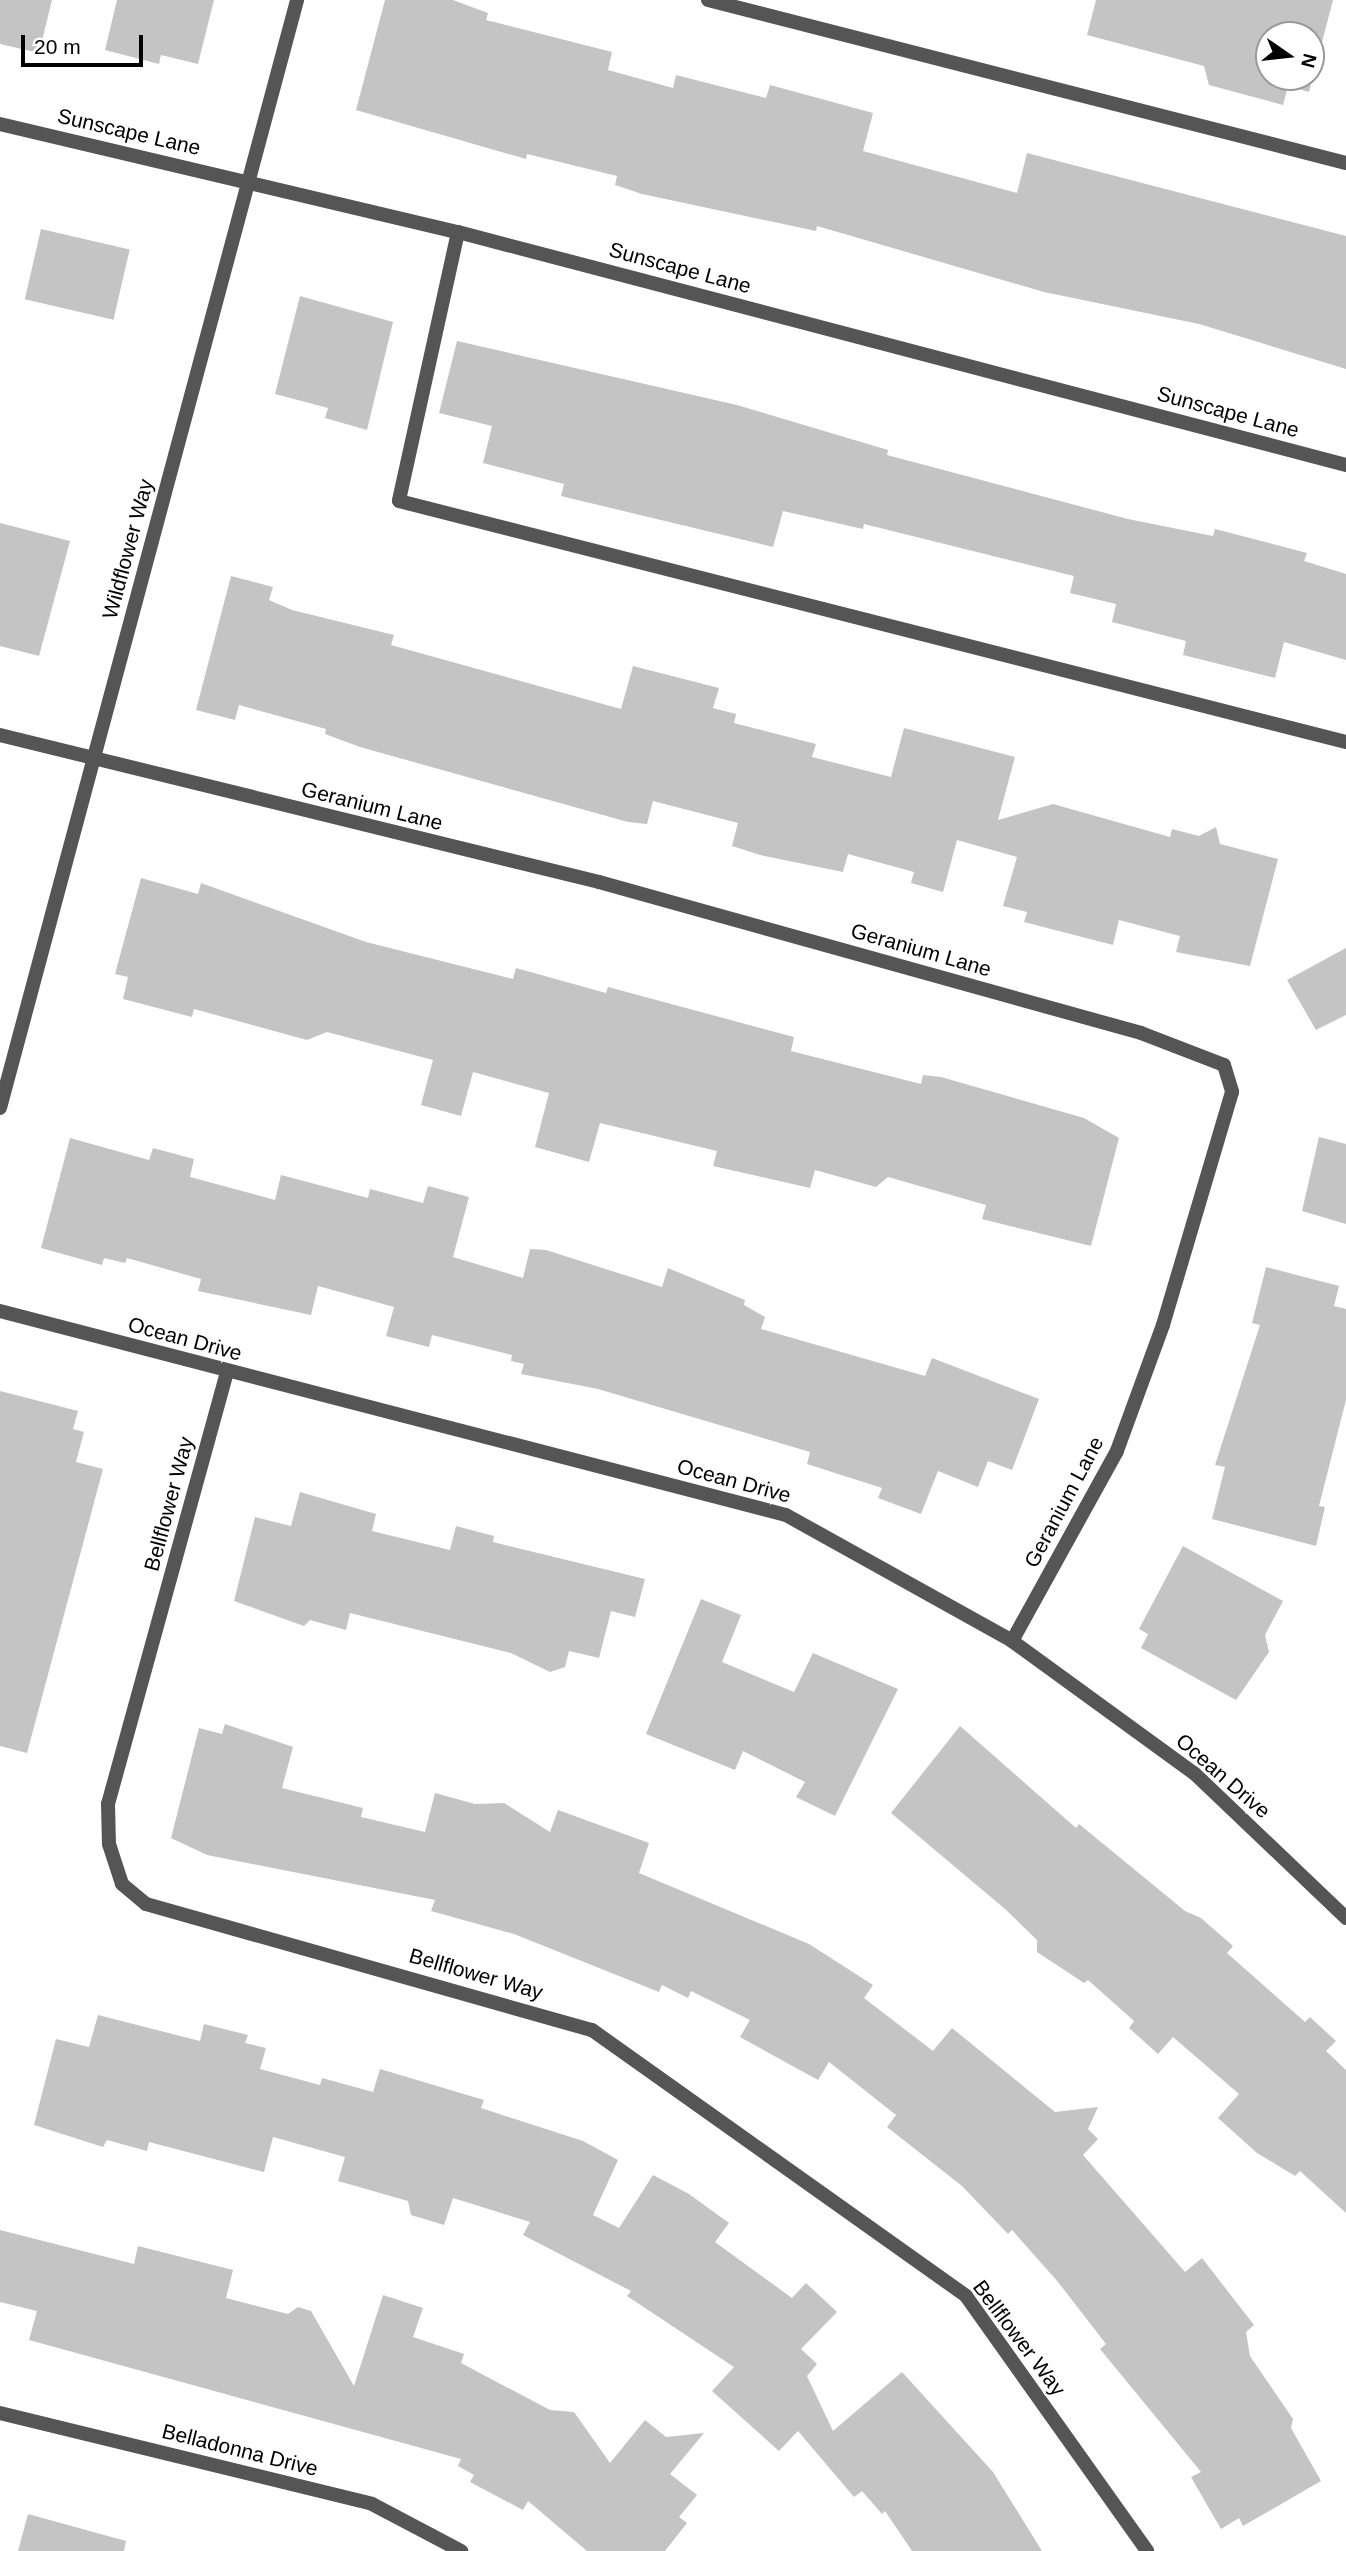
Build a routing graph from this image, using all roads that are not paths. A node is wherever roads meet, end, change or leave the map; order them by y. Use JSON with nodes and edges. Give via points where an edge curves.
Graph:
{"nodes":[{"id":1,"x":297,"y":0,"type":"edge"},
{"id":2,"x":708,"y":0,"type":"edge"},
{"id":3,"x":0,"y":124,"type":"edge"},
{"id":4,"x":1346,"y":163,"type":"edge"},
{"id":5,"x":248,"y":182,"type":"junction"},
{"id":6,"x":458,"y":232,"type":"junction"},
{"id":7,"x":1346,"y":465,"type":"edge"},
{"id":8,"x":0,"y":735,"type":"edge"},
{"id":9,"x":1346,"y":743,"type":"edge"},
{"id":10,"x":94,"y":760,"type":"junction"},
{"id":11,"x":0,"y":1108,"type":"edge"},
{"id":12,"x":0,"y":1311,"type":"edge"},
{"id":13,"x":227,"y":1372,"type":"junction"},
{"id":14,"x":1012,"y":1641,"type":"junction"},
{"id":15,"x":1346,"y":1917,"type":"edge"},
{"id":16,"x":0,"y":2413,"type":"edge"},
{"id":17,"x":461,"y":2551,"type":"edge"},
{"id":18,"x":1147,"y":2551,"type":"edge"}],
"edges":[{"from":1,"to":5,"type":"street","name":"Wildflower Way"},
{"from":2,"to":4,"type":"street"},
{"from":3,"to":5,"type":"street","name":"Sunscape Lane"},
{"from":5,"to":6,"type":"street","name":"Sunscape Lane"},
{"from":5,"to":10,"type":"street","name":"Wildflower Way"},
{"from":6,"to":7,"type":"street","name":"Sunscape Lane"},
{"from":6,"to":9,"type":"street","via":[[400,501]]},
{"from":8,"to":10,"type":"street","name":"Geranium Lane"},
{"from":10,"to":11,"type":"street","name":"Wildflower Way"},
{"from":10,"to":14,"type":"street","name":"Geranium Lane","via":[[599,882],[1142,1033],[1224,1065],[1232,1092],[1163,1325],[1117,1451]]},
{"from":12,"to":13,"type":"street","name":"Ocean Drive"},
{"from":13,"to":14,"type":"street","name":"Ocean Drive","via":[[786,1515]]},
{"from":13,"to":18,"type":"street","name":"Bellflower Way","via":[[108,1804],[108,1844],[122,1884],[146,1904],[592,2030],[967,2296]]},
{"from":14,"to":15,"type":"street","name":"Ocean Drive","via":[[1195,1774]]},
{"from":16,"to":17,"type":"street","name":"Belladonna Drive","via":[[372,2504]]}]}
